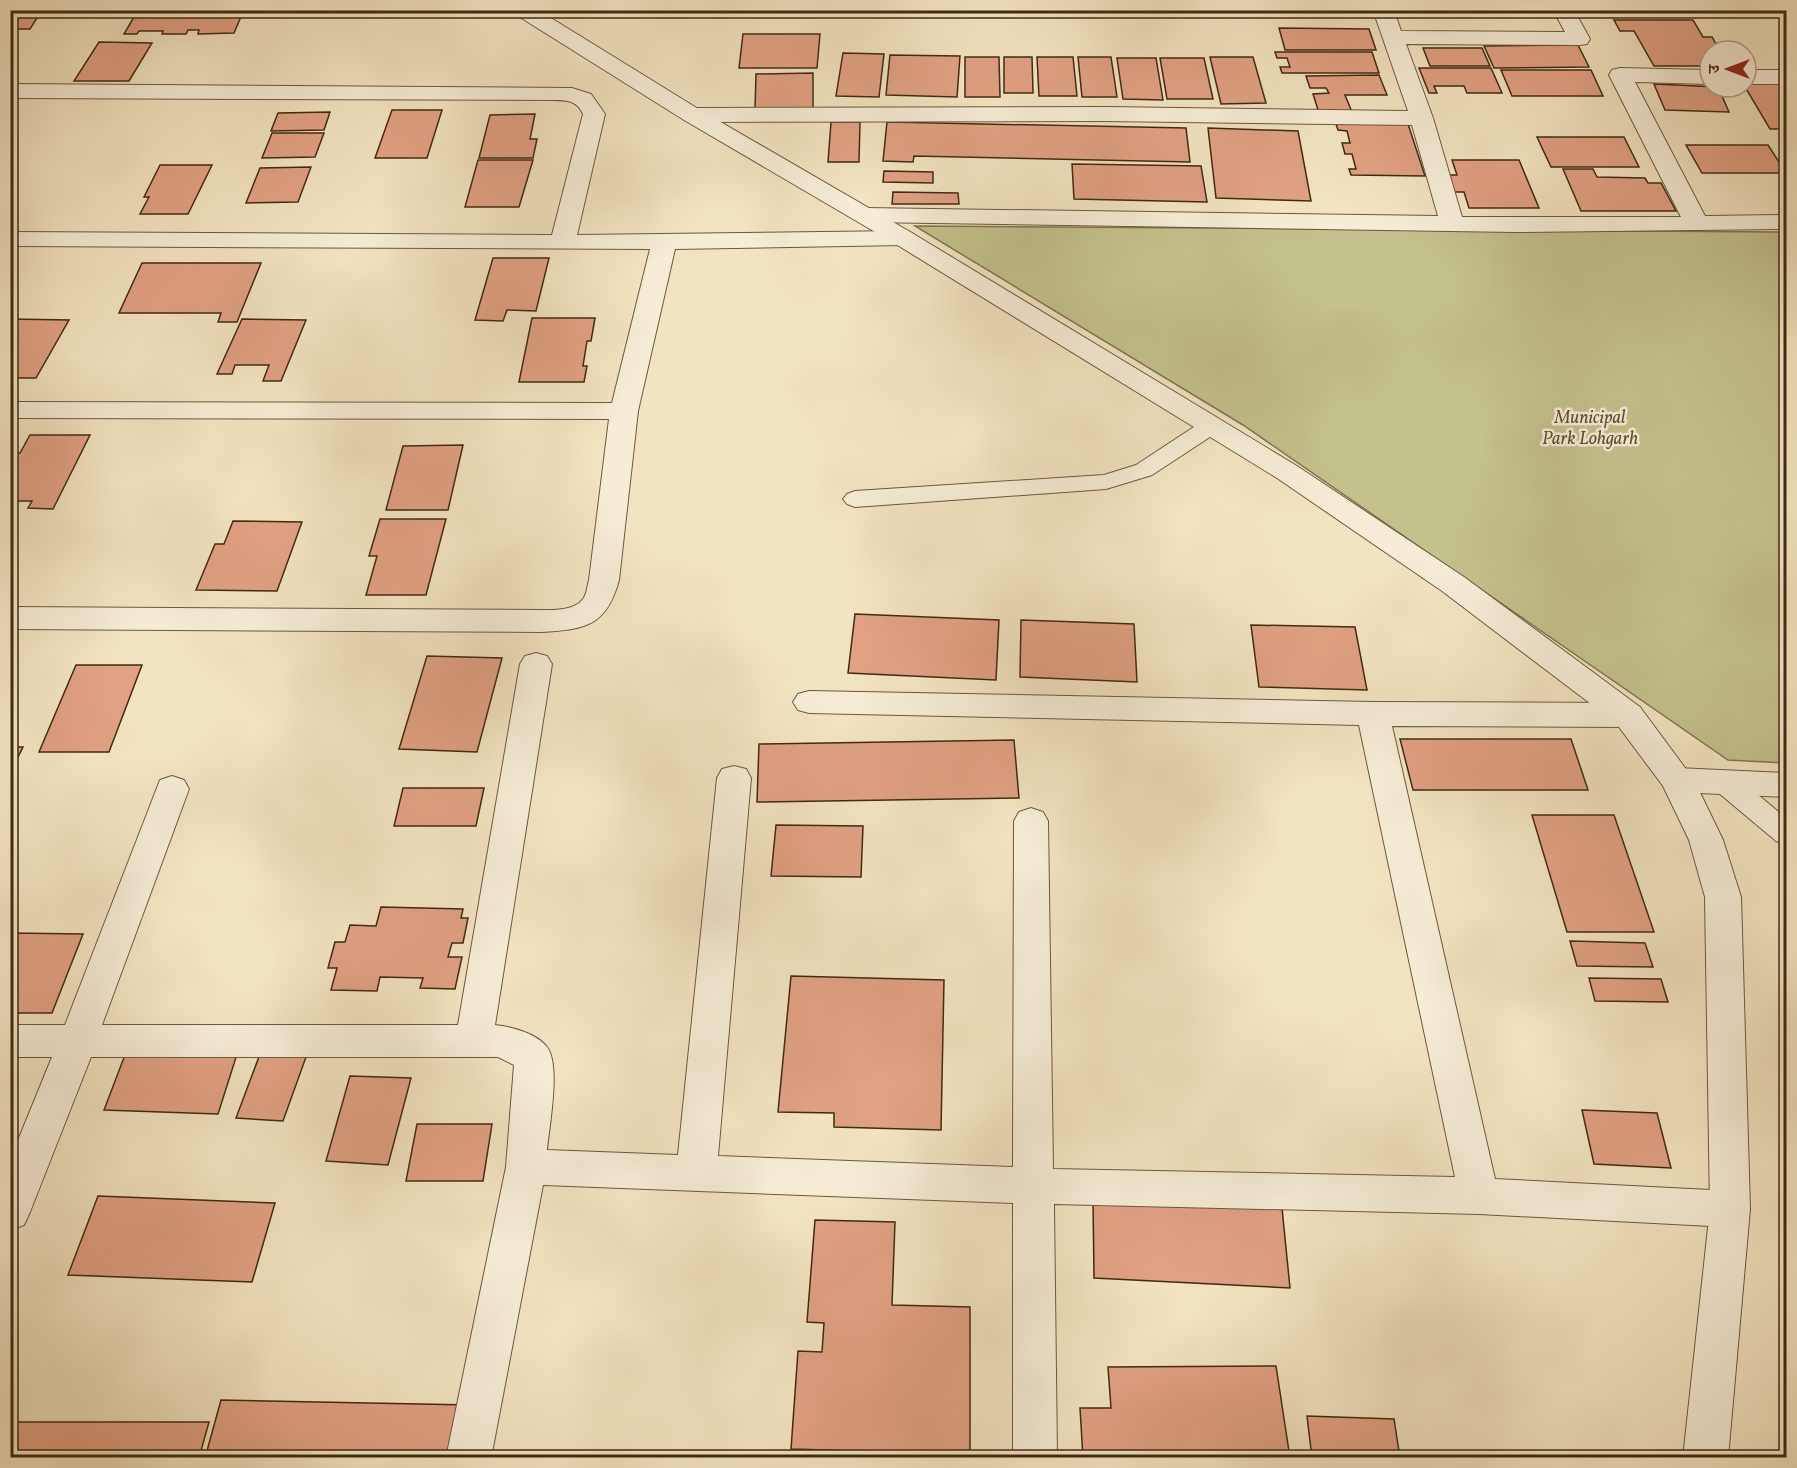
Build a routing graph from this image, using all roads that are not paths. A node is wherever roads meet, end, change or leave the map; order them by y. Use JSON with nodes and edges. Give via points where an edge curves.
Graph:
{"nodes":[{"id":1,"x":522,"y":10,"type":"edge"},
{"id":2,"x":1383,"y":10,"type":"edge"},
{"id":3,"x":1563,"y":10,"type":"edge"},
{"id":4,"x":1393,"y":38,"type":"junction"},
{"id":5,"x":1698,"y":78,"type":"edge"},
{"id":6,"x":1758,"y":78,"type":"edge"},
{"id":7,"x":1786,"y":78,"type":"edge"},
{"id":8,"x":10,"y":91,"type":"edge"},
{"id":9,"x":692,"y":115,"type":"junction"},
{"id":10,"x":1422,"y":118,"type":"junction"},
{"id":11,"x":865,"y":215,"type":"junction"},
{"id":12,"x":1786,"y":222,"type":"edge"},
{"id":13,"x":1697,"y":224,"type":"junction"},
{"id":14,"x":1452,"y":225,"type":"junction"},
{"id":15,"x":903,"y":238,"type":"junction"},
{"id":16,"x":10,"y":239,"type":"edge"},
{"id":17,"x":664,"y":242,"type":"junction"},
{"id":18,"x":563,"y":243,"type":"junction"},
{"id":19,"x":10,"y":410,"type":"edge"},
{"id":20,"x":624,"y":411,"type":"junction"},
{"id":21,"x":1211,"y":426,"type":"junction"},
{"id":22,"x":855,"y":499,"type":"dead end"},
{"id":23,"x":10,"y":618,"type":"edge"},
{"id":24,"x":536,"y":664,"type":"dead end"},
{"id":25,"x":809,"y":702,"type":"dead end"},
{"id":26,"x":1373,"y":714,"type":"junction"},
{"id":27,"x":1628,"y":715,"type":"junction"},
{"id":28,"x":734,"y":778,"type":"dead end"},
{"id":29,"x":1677,"y":780,"type":"junction"},
{"id":30,"x":1724,"y":782,"type":"junction"},
{"id":31,"x":1786,"y":785,"type":"edge"},
{"id":32,"x":172,"y":789,"type":"dead end"},
{"id":33,"x":1031,"y":821,"type":"dead end"},
{"id":34,"x":1786,"y":833,"type":"edge"},
{"id":35,"x":78,"y":1040,"type":"junction"},
{"id":36,"x":474,"y":1040,"type":"junction"},
{"id":37,"x":10,"y":1041,"type":"edge"},
{"id":38,"x":526,"y":1167,"type":"junction"},
{"id":39,"x":696,"y":1173,"type":"junction"},
{"id":40,"x":1035,"y":1186,"type":"junction"},
{"id":41,"x":1479,"y":1197,"type":"junction"},
{"id":42,"x":1730,"y":1209,"type":"junction"},
{"id":43,"x":10,"y":1212,"type":"edge"},
{"id":44,"x":468,"y":1458,"type":"edge"},
{"id":45,"x":1035,"y":1458,"type":"edge"},
{"id":46,"x":1705,"y":1458,"type":"edge"}],
"edges":[{"from":1,"to":9,"type":"street"},
{"from":2,"to":4,"type":"street"},
{"from":3,"to":4,"type":"street","via":[[1579,39]]},
{"from":4,"to":10,"type":"street"},
{"from":5,"to":13,"type":"street","via":[[1620,75]]},
{"from":6,"to":7,"type":"street"},
{"from":8,"to":18,"type":"street","via":[[580,95],[591,104],[594,114]]},
{"from":9,"to":10,"type":"street"},
{"from":9,"to":11,"type":"street"},
{"from":10,"to":14,"type":"street"},
{"from":11,"to":14,"type":"street"},
{"from":11,"to":15,"type":"street"},
{"from":12,"to":13,"type":"street"},
{"from":13,"to":14,"type":"street"},
{"from":15,"to":17,"type":"street"},
{"from":15,"to":21,"type":"street"},
{"from":16,"to":18,"type":"street"},
{"from":17,"to":18,"type":"street"},
{"from":17,"to":20,"type":"street"},
{"from":19,"to":20,"type":"street"},
{"from":20,"to":23,"type":"street","via":[[604,580],[598,601],[583,614],[532,621]]},
{"from":21,"to":22,"type":"lane","via":[[1144,470],[1106,482]]},
{"from":21,"to":27,"type":"street","via":[[1287,472],[1453,584]]},
{"from":24,"to":36,"type":"street"},
{"from":25,"to":26,"type":"street"},
{"from":26,"to":27,"type":"street"},
{"from":26,"to":41,"type":"street"},
{"from":27,"to":29,"type":"street"},
{"from":28,"to":39,"type":"street"},
{"from":29,"to":30,"type":"street"},
{"from":29,"to":42,"type":"street","via":[[1706,840],[1723,897]]},
{"from":30,"to":31,"type":"street"},
{"from":30,"to":34,"type":"lane"},
{"from":32,"to":35,"type":"street"},
{"from":33,"to":40,"type":"street"},
{"from":35,"to":36,"type":"street"},
{"from":35,"to":37,"type":"street"},
{"from":35,"to":43,"type":"street"},
{"from":36,"to":38,"type":"street","via":[[517,1046],[533,1059]]},
{"from":38,"to":39,"type":"street"},
{"from":38,"to":44,"type":"street"},
{"from":39,"to":40,"type":"street"},
{"from":40,"to":41,"type":"street"},
{"from":40,"to":45,"type":"street"},
{"from":41,"to":42,"type":"street"},
{"from":42,"to":46,"type":"street"}]}
